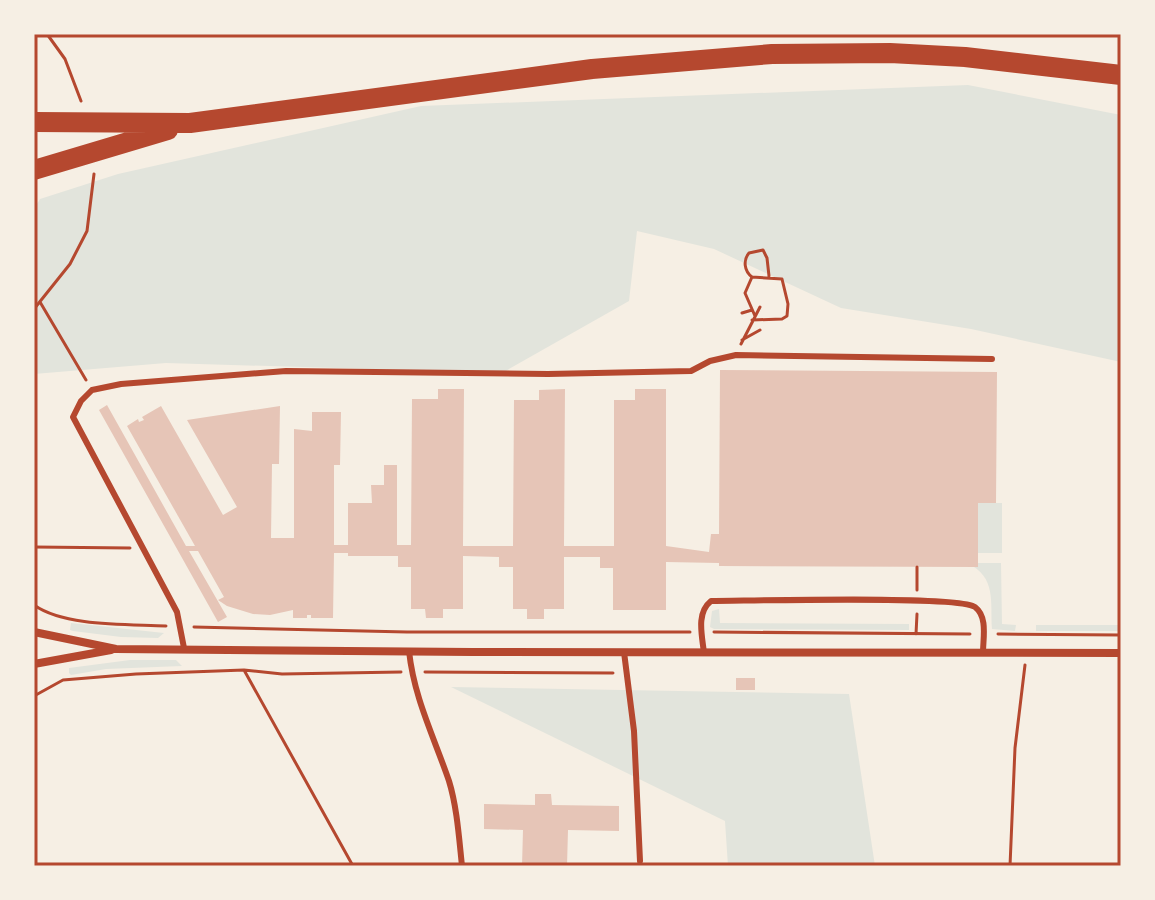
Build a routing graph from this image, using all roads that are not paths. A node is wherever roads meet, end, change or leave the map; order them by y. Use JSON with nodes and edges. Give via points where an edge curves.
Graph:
{"nodes":[{"id":1,"x":1121,"y":75,"type":"edge"},
{"id":2,"x":34,"y":122,"type":"edge"},
{"id":3,"x":190,"y":123,"type":"junction"},
{"id":4,"x":34,"y":170,"type":"edge"},
{"id":5,"x":992,"y":359,"type":"dead end"},
{"id":6,"x":34,"y":632,"type":"edge"},
{"id":7,"x":184,"y":648,"type":"junction"},
{"id":8,"x":116,"y":649,"type":"junction"},
{"id":9,"x":409,"y":651,"type":"junction"},
{"id":10,"x":624,"y":652,"type":"junction"},
{"id":11,"x":704,"y":653,"type":"junction"},
{"id":12,"x":983,"y":653,"type":"junction"},
{"id":13,"x":1121,"y":653,"type":"edge"},
{"id":14,"x":34,"y":664,"type":"edge"},
{"id":15,"x":640,"y":861,"type":"dead end"},
{"id":16,"x":462,"y":866,"type":"edge"}],
"edges":[{"from":1,"to":3,"type":"highway","via":[[950,56],[772,54],[592,69]]},
{"from":2,"to":3,"type":"highway"},
{"from":3,"to":4,"type":"highway"},
{"from":5,"to":7,"type":"lane","via":[[736,355],[691,371],[286,371],[92,390],[73,417],[177,612]]},
{"from":6,"to":8,"type":"street"},
{"from":7,"to":8,"type":"street"},
{"from":7,"to":9,"type":"street"},
{"from":8,"to":14,"type":"street"},
{"from":9,"to":10,"type":"street"},
{"from":9,"to":16,"type":"lane","via":[[424,716],[450,784]]},
{"from":10,"to":11,"type":"street"},
{"from":10,"to":15,"type":"lane"},
{"from":11,"to":12,"type":"street"},
{"from":11,"to":12,"type":"lane","via":[[701,615],[711,601],[917,601],[966,602],[976,608],[982,616]]},
{"from":12,"to":13,"type":"street"}]}
